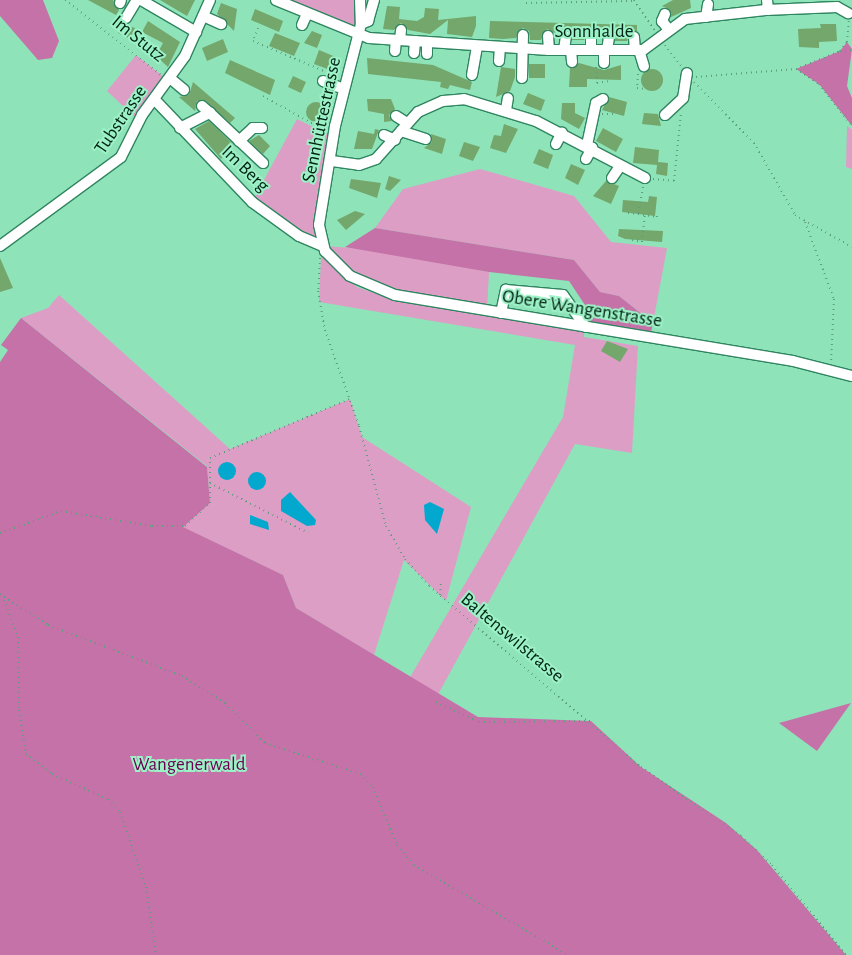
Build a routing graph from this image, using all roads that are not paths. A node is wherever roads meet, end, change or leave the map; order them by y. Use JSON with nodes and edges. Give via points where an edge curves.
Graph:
{"nodes":[{"id":1,"x":139,"y":0,"type":"edge"},
{"id":2,"x":210,"y":0,"type":"edge"},
{"id":3,"x":276,"y":0,"type":"edge"},
{"id":4,"x":360,"y":0,"type":"edge"},
{"id":5,"x":374,"y":0,"type":"edge"},
{"id":6,"x":708,"y":4,"type":"dead end"},
{"id":7,"x":803,"y":4,"type":"edge"},
{"id":8,"x":768,"y":5,"type":"edge"},
{"id":9,"x":848,"y":13,"type":"road end"},
{"id":10,"x":308,"y":14,"type":"junction"},
{"id":11,"x":665,"y":14,"type":"dead end"},
{"id":12,"x":203,"y":16,"type":"junction"},
{"id":13,"x":706,"y":17,"type":"junction"},
{"id":14,"x":126,"y":18,"type":"dead end"},
{"id":15,"x":222,"y":24,"type":"dead end"},
{"id":16,"x":361,"y":24,"type":"junction"},
{"id":17,"x":302,"y":26,"type":"dead end"},
{"id":18,"x":669,"y":30,"type":"junction"},
{"id":19,"x":196,"y":32,"type":"junction"},
{"id":20,"x":358,"y":36,"type":"junction"},
{"id":21,"x":523,"y":36,"type":"dead end"},
{"id":22,"x":548,"y":36,"type":"dead end"},
{"id":23,"x":566,"y":36,"type":"dead end"},
{"id":24,"x":591,"y":37,"type":"dead end"},
{"id":25,"x":609,"y":37,"type":"dead end"},
{"id":26,"x":634,"y":37,"type":"dead end"},
{"id":27,"x":421,"y":40,"type":"junction"},
{"id":28,"x":504,"y":45,"type":"junction"},
{"id":29,"x":477,"y":46,"type":"junction"},
{"id":30,"x":522,"y":49,"type":"junction"},
{"id":31,"x":549,"y":50,"type":"junction"},
{"id":32,"x":567,"y":50,"type":"junction"},
{"id":33,"x":591,"y":50,"type":"junction"},
{"id":34,"x":605,"y":50,"type":"junction"},
{"id":35,"x":637,"y":50,"type":"junction"},
{"id":36,"x":414,"y":53,"type":"dead end"},
{"id":37,"x":427,"y":54,"type":"dead end"},
{"id":38,"x":499,"y":61,"type":"dead end"},
{"id":39,"x":572,"y":62,"type":"dead end"},
{"id":40,"x":604,"y":64,"type":"dead end"},
{"id":41,"x":643,"y":65,"type":"road end"},
{"id":42,"x":687,"y":73,"type":"road end"},
{"id":43,"x":472,"y":75,"type":"dead end"},
{"id":44,"x":325,"y":77,"type":"road end"},
{"id":45,"x":522,"y":78,"type":"dead end"},
{"id":46,"x":170,"y":80,"type":"junction"},
{"id":47,"x":344,"y":89,"type":"junction"},
{"id":48,"x":184,"y":90,"type":"dead end"},
{"id":49,"x":508,"y":98,"type":"dead end"},
{"id":50,"x":603,"y":99,"type":"dead end"},
{"id":51,"x":155,"y":100,"type":"junction"},
{"id":52,"x":202,"y":106,"type":"dead end"},
{"id":53,"x":506,"y":110,"type":"junction"},
{"id":54,"x":210,"y":113,"type":"junction"},
{"id":55,"x":665,"y":115,"type":"dead end"},
{"id":56,"x":396,"y":116,"type":"dead end"},
{"id":57,"x":404,"y":127,"type":"junction"},
{"id":58,"x":180,"y":128,"type":"junction"},
{"id":59,"x":262,"y":128,"type":"dead end"},
{"id":60,"x":570,"y":133,"type":"junction"},
{"id":61,"x":384,"y":136,"type":"dead end"},
{"id":62,"x":426,"y":139,"type":"dead end"},
{"id":63,"x":395,"y":140,"type":"junction"},
{"id":64,"x":239,"y":141,"type":"junction"},
{"id":65,"x":556,"y":144,"type":"dead end"},
{"id":66,"x":590,"y":146,"type":"junction"},
{"id":67,"x":586,"y":159,"type":"dead end"},
{"id":68,"x":332,"y":160,"type":"junction"},
{"id":69,"x":263,"y":163,"type":"dead end"},
{"id":70,"x":620,"y":166,"type":"junction"},
{"id":71,"x":612,"y":178,"type":"dead end"},
{"id":72,"x":645,"y":182,"type":"road end"},
{"id":73,"x":0,"y":246,"type":"edge"},
{"id":74,"x":323,"y":246,"type":"junction"},
{"id":75,"x":501,"y":313,"type":"junction"},
{"id":76,"x":586,"y":327,"type":"junction"},
{"id":77,"x":852,"y":376,"type":"edge"}],
"edges":[{"from":1,"to":14,"type":"street"},
{"from":1,"to":19,"type":"street"},
{"from":2,"to":12,"type":"street","name":"Tubstrasse"},
{"from":3,"to":10,"type":"street","name":"Sonnhalde"},
{"from":4,"to":16,"type":"street","name":"Sennhüttestrasse"},
{"from":5,"to":16,"type":"street","via":[[368,21]]},
{"from":6,"to":13,"type":"street"},
{"from":7,"to":8,"type":"street","name":"Sonnhalde"},
{"from":7,"to":9,"type":"street","name":"Sonnhalde","via":[[824,13]]},
{"from":8,"to":13,"type":"street","name":"Sonnhalde","via":[[734,9]]},
{"from":10,"to":17,"type":"street"},
{"from":10,"to":20,"type":"street","name":"Sonnhalde"},
{"from":11,"to":18,"type":"street","via":[[662,21]]},
{"from":12,"to":15,"type":"street"},
{"from":12,"to":19,"type":"street","name":"Tubstrasse"},
{"from":13,"to":18,"type":"street","name":"Sonnhalde","via":[[686,20]]},
{"from":16,"to":20,"type":"street","name":"Sennhüttestrasse"},
{"from":18,"to":35,"type":"street","name":"Sonnhalde","via":[[654,46]]},
{"from":19,"to":46,"type":"street","name":"Tubstrasse"},
{"from":20,"to":27,"type":"street","name":"Sonnhalde"},
{"from":20,"to":47,"type":"street","name":"Sennhüttestrasse"},
{"from":21,"to":30,"type":"street"},
{"from":22,"to":31,"type":"street"},
{"from":23,"to":32,"type":"street"},
{"from":24,"to":33,"type":"street"},
{"from":25,"to":34,"type":"street"},
{"from":26,"to":35,"type":"street"},
{"from":27,"to":29,"type":"street","name":"Sonnhalde","via":[[451,39]]},
{"from":27,"to":36,"type":"street"},
{"from":27,"to":37,"type":"street"},
{"from":28,"to":29,"type":"street","name":"Sonnhalde"},
{"from":28,"to":30,"type":"street","name":"Sonnhalde"},
{"from":28,"to":38,"type":"street"},
{"from":29,"to":43,"type":"street"},
{"from":30,"to":31,"type":"street","name":"Sonnhalde"},
{"from":30,"to":45,"type":"street"},
{"from":31,"to":32,"type":"street","name":"Sonnhalde"},
{"from":32,"to":33,"type":"street","name":"Sonnhalde"},
{"from":32,"to":39,"type":"street"},
{"from":33,"to":34,"type":"street","name":"Sonnhalde"},
{"from":34,"to":35,"type":"street","name":"Sonnhalde"},
{"from":34,"to":40,"type":"street"},
{"from":35,"to":41,"type":"street"},
{"from":42,"to":55,"type":"street","via":[[683,98]]},
{"from":44,"to":47,"type":"street"},
{"from":46,"to":48,"type":"street"},
{"from":46,"to":51,"type":"street","name":"Tubstrasse"},
{"from":47,"to":68,"type":"street","name":"Sennhüttestrasse"},
{"from":49,"to":53,"type":"street"},
{"from":50,"to":66,"type":"street","via":[[596,103],[597,130]]},
{"from":51,"to":58,"type":"street","name":"Im Berg"},
{"from":51,"to":73,"type":"street","name":"Tubstrasse","via":[[116,164]]},
{"from":52,"to":54,"type":"street"},
{"from":53,"to":57,"type":"street","via":[[454,99],[426,107]]},
{"from":53,"to":60,"type":"street","via":[[537,116]]},
{"from":54,"to":58,"type":"street"},
{"from":54,"to":64,"type":"street"},
{"from":56,"to":57,"type":"street"},
{"from":57,"to":62,"type":"street"},
{"from":57,"to":63,"type":"street"},
{"from":58,"to":74,"type":"street","name":"Im Berg","via":[[252,202],[299,236]]},
{"from":59,"to":64,"type":"street","via":[[253,128]]},
{"from":60,"to":65,"type":"street"},
{"from":60,"to":66,"type":"street"},
{"from":61,"to":63,"type":"street"},
{"from":63,"to":68,"type":"street","via":[[376,159],[359,165]]},
{"from":64,"to":69,"type":"street"},
{"from":66,"to":67,"type":"street"},
{"from":66,"to":70,"type":"street"},
{"from":68,"to":74,"type":"street","name":"Sennhüttestrasse","via":[[319,225]]},
{"from":70,"to":71,"type":"street"},
{"from":70,"to":72,"type":"street"},
{"from":74,"to":75,"type":"street","name":"Obere Wangenstrasse","via":[[350,276],[376,290]]},
{"from":75,"to":76,"type":"street","name":"Obere Wangenstrasse"},
{"from":75,"to":76,"type":"street","via":[[506,290],[563,295]]},
{"from":76,"to":77,"type":"street","name":"Obere Wangenstrasse","via":[[830,369]]}]}
